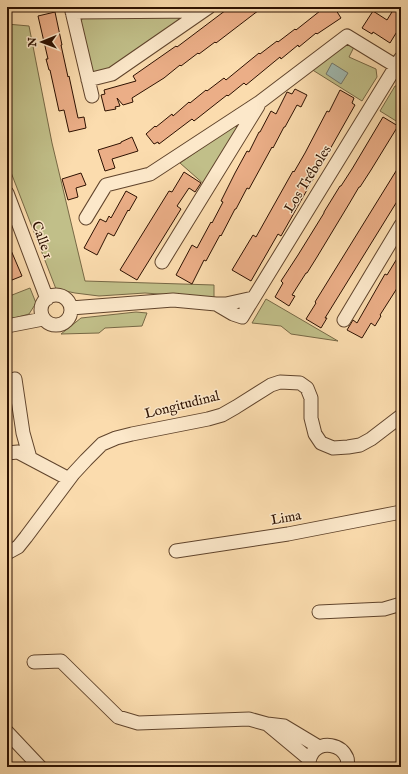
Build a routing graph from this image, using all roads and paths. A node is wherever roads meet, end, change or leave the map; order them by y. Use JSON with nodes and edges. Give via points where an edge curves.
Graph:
{"nodes":[{"id":1,"x":206,"y":9,"type":"edge"},
{"id":2,"x":72,"y":10,"type":"edge"},
{"id":3,"x":398,"y":67,"type":"edge"},
{"id":4,"x":88,"y":80,"type":"junction"},
{"id":5,"x":92,"y":96,"type":"dead end"},
{"id":6,"x":260,"y":102,"type":"junction"},
{"id":7,"x":7,"y":193,"type":"edge"},
{"id":8,"x":86,"y":218,"type":"dead end"},
{"id":9,"x":401,"y":226,"type":"edge"},
{"id":10,"x":162,"y":262,"type":"dead end"},
{"id":11,"x":47,"y":298,"type":"junction"},
{"id":12,"x":253,"y":298,"type":"junction"},
{"id":13,"x":216,"y":304,"type":"junction"},
{"id":14,"x":71,"y":308,"type":"junction"},
{"id":15,"x":43,"y":319,"type":"junction"},
{"id":16,"x":344,"y":320,"type":"dead end"},
{"id":17,"x":7,"y":326,"type":"edge"},
{"id":18,"x":15,"y":379,"type":"dead end"},
{"id":19,"x":401,"y":416,"type":"edge"},
{"id":20,"x":7,"y":453,"type":"edge"},
{"id":21,"x":30,"y":458,"type":"junction"},
{"id":22,"x":69,"y":479,"type":"junction"},
{"id":23,"x":401,"y":512,"type":"edge"},
{"id":24,"x":176,"y":551,"type":"dead end"},
{"id":25,"x":7,"y":552,"type":"edge"},
{"id":26,"x":401,"y":604,"type":"edge"},
{"id":27,"x":319,"y":612,"type":"dead end"},
{"id":28,"x":34,"y":662,"type":"dead end"},
{"id":29,"x":267,"y":724,"type":"junction"},
{"id":30,"x":7,"y":732,"type":"edge"},
{"id":31,"x":319,"y":747,"type":"junction"},
{"id":32,"x":309,"y":763,"type":"edge"},
{"id":33,"x":350,"y":766,"type":"edge"},
{"id":34,"x":40,"y":767,"type":"edge"}],
"edges":[{"from":1,"to":2,"type":"street"},
{"from":1,"to":4,"type":"street","via":[[112,74]]},
{"from":2,"to":4,"type":"street"},
{"from":3,"to":6,"type":"street","via":[[347,36]]},
{"from":3,"to":12,"type":"street","name":"Los Tréboles"},
{"from":4,"to":5,"type":"street"},
{"from":6,"to":8,"type":"street","via":[[150,174],[106,185]]},
{"from":6,"to":10,"type":"street"},
{"from":7,"to":11,"type":"street","name":"Calle 1"},
{"from":9,"to":16,"type":"street"},
{"from":11,"to":14,"type":"street","via":[[61,296],[68,301]]},
{"from":11,"to":15,"type":"street","via":[[41,308]]},
{"from":12,"to":13,"type":"street"},
{"from":12,"to":13,"type":"street","name":"Los Tréboles","via":[[242,317]]},
{"from":13,"to":14,"type":"street","via":[[174,300]]},
{"from":14,"to":15,"type":"street","via":[[68,319],[59,325],[47,323]]},
{"from":15,"to":17,"type":"street"},
{"from":18,"to":21,"type":"street","via":[[23,433]]},
{"from":19,"to":22,"type":"street","name":"Longitudinal","via":[[360,445],[333,448],[321,443],[315,434],[311,418],[311,398],[307,388],[300,383],[280,382],[236,407],[208,419],[108,441],[102,444]]},
{"from":20,"to":21,"type":"street","via":[[18,452]]},
{"from":21,"to":22,"type":"street"},
{"from":22,"to":25,"type":"street","name":"Longitudinal","via":[[18,547]]},
{"from":23,"to":24,"type":"street","name":"Lima","via":[[288,534]]},
{"from":26,"to":27,"type":"street","via":[[384,609]]},
{"from":28,"to":29,"type":"street","via":[[61,661],[118,717],[138,723],[249,719]]},
{"from":29,"to":31,"type":"street","via":[[284,726]]},
{"from":29,"to":32,"type":"street"},
{"from":30,"to":34,"type":"street"},
{"from":31,"to":32,"type":"street","via":[[313,752]]},
{"from":31,"to":33,"type":"street","via":[[330,745],[340,749]]}]}
